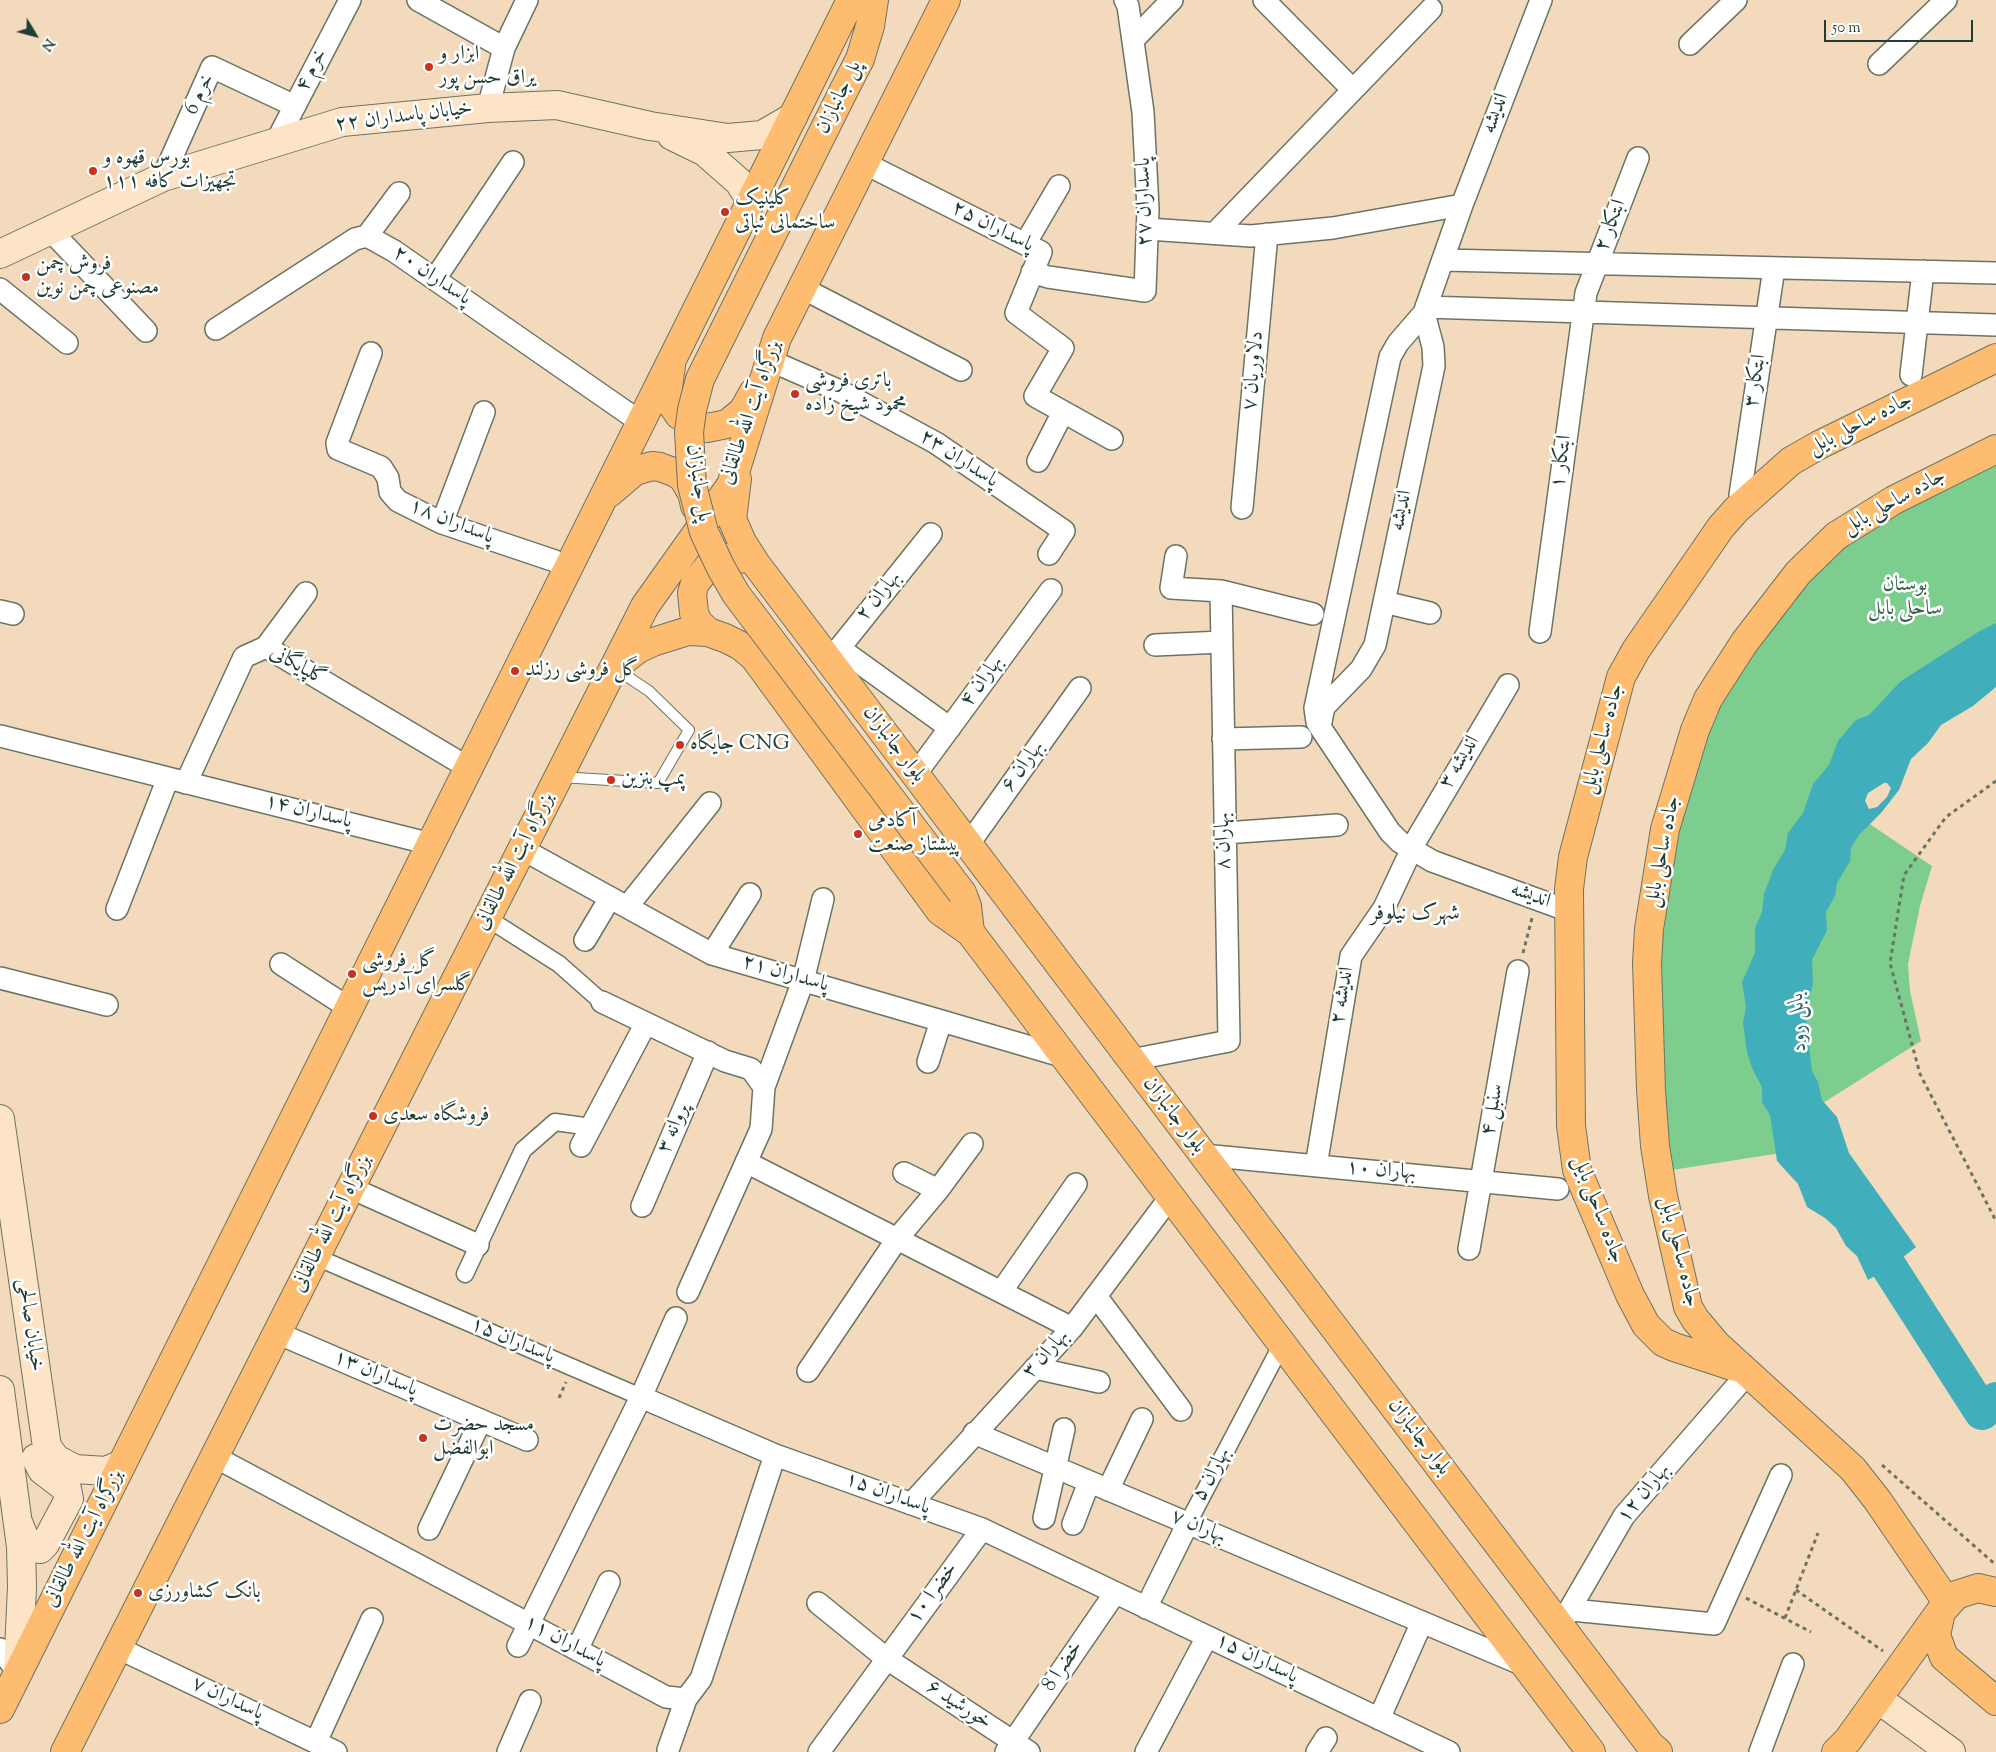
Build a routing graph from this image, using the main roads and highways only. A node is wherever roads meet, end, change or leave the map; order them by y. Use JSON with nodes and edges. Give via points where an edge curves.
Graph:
{"nodes":[{"id":1,"x":851,"y":0,"type":"edge"},
{"id":2,"x":874,"y":0,"type":"edge"},
{"id":3,"x":946,"y":0,"type":"edge"},
{"id":4,"x":793,"y":116,"type":"junction"},
{"id":5,"x":650,"y":126,"type":"junction"},
{"id":6,"x":751,"y":201,"type":"junction"},
{"id":7,"x":0,"y":254,"type":"edge"},
{"id":8,"x":773,"y":349,"type":"junction"},
{"id":9,"x":1996,"y":358,"type":"edge"},
{"id":10,"x":671,"y":362,"type":"junction"},
{"id":11,"x":1996,"y":449,"type":"edge"},
{"id":12,"x":739,"y":462,"type":"junction"},
{"id":13,"x":602,"y":500,"type":"junction"},
{"id":14,"x":756,"y":564,"type":"junction"},
{"id":15,"x":651,"y":596,"type":"junction"},
{"id":16,"x":708,"y":632,"type":"junction"},
{"id":17,"x":614,"y":668,"type":"junction"},
{"id":18,"x":970,"y":932,"type":"junction"},
{"id":19,"x":0,"y":1119,"type":"edge"},
{"id":20,"x":1630,"y":1294,"type":"joint"},
{"id":21,"x":1748,"y":1373,"type":"junction"},
{"id":22,"x":0,"y":1390,"type":"edge"},
{"id":23,"x":40,"y":1403,"type":"junction"},
{"id":24,"x":122,"y":1464,"type":"junction"},
{"id":25,"x":17,"y":1521,"type":"junction"},
{"id":26,"x":1996,"y":1592,"type":"edge"},
{"id":27,"x":1947,"y":1602,"type":"junction"},
{"id":28,"x":18,"y":1672,"type":"junction"},
{"id":29,"x":1878,"y":1699,"type":"junction"},
{"id":30,"x":1996,"y":1701,"type":"edge"},
{"id":31,"x":0,"y":1709,"type":"edge"},
{"id":32,"x":1654,"y":1750,"type":"edge"},
{"id":33,"x":65,"y":1752,"type":"edge"},
{"id":34,"x":1591,"y":1752,"type":"edge"},
{"id":35,"x":1836,"y":1752,"type":"edge"},
{"id":36,"x":1951,"y":1752,"type":"edge"}],
"edges":[{"from":1,"to":4,"type":"main road","name":"بزرگراه آیت الله طالقانی"},
{"from":2,"to":18,"type":"main road","name":"پل جانبازان","bridge":true,"via":[[860,59],[700,379],[689,432],[692,485],[707,539],[736,594],[962,892]]},
{"from":3,"to":8,"type":"main road","name":"بزرگراه آیت الله طالقانی"},
{"from":4,"to":5,"type":"main road","name":"خیابان پاسداران ۲۲","via":[[762,135],[728,138]]},
{"from":4,"to":6,"type":"main road","name":"بزرگراه آیت الله طالقانی"},
{"from":5,"to":6,"type":"main road","name":"خیابان پاسداران ۲۲","via":[[705,152],[739,182]]},
{"from":5,"to":7,"type":"main road","name":"خیابان پاسداران ۲۲","via":[[557,106],[488,108],[342,122],[164,178]]},
{"from":6,"to":10,"type":"main road","name":"بزرگراه آیت الله طالقانی"},
{"from":8,"to":10,"type":"main road","via":[[743,411],[727,424],[717,427],[687,421],[676,410],[669,397]]},
{"from":8,"to":12,"type":"main road","name":"بزرگراه آیت الله طالقانی"},
{"from":9,"to":20,"type":"main road","name":"جاده ساحلی بایل","via":[[1819,444],[1791,461],[1721,527],[1621,677],[1572,856],[1569,911],[1573,1151],[1577,1170]]},
{"from":10,"to":13,"type":"main road","name":"بزرگراه آیت الله طالقانی"},
{"from":11,"to":21,"type":"main road","name":"جاده ساحلی بابل","via":[[1853,524],[1798,573],[1744,643],[1708,699],[1694,730],[1665,829],[1653,892],[1647,963],[1651,1090],[1661,1188],[1688,1307],[1707,1334]]},
{"from":12,"to":14,"type":"main road","name":"بلوار جانبازان","via":[[732,519]]},
{"from":12,"to":15,"type":"main road","name":"بزرگراه آیت الله طالقانی","via":[[731,486]]},
{"from":13,"to":15,"type":"main road","via":[[628,475],[652,466],[676,473],[692,492],[696,509],[692,526]]},
{"from":13,"to":24,"type":"main road","name":"بزرگراه آیت الله طالقانی"},
{"from":14,"to":16,"type":"main road","via":[[726,558],[708,566],[700,574],[692,592],[692,603],[698,622]]},
{"from":14,"to":32,"type":"main road","name":"بلوار جانبازان","via":[[834,654],[915,775],[968,845],[1204,1155],[1566,1618]]},
{"from":15,"to":17,"type":"main road","name":"بزرگراه آیت الله طالقانی"},
{"from":16,"to":17,"type":"main road","via":[[668,636],[638,649]]},
{"from":16,"to":18,"type":"main road","via":[[733,641],[754,657],[940,911]]},
{"from":17,"to":33,"type":"main road","name":"بزرگراه آیت الله طالقانی"},
{"from":18,"to":34,"type":"main road"},
{"from":19,"to":23,"type":"main road","name":"خیابان صالحی"},
{"from":20,"to":21,"type":"main road","name":"جاده ساحلی بابل","via":[[1646,1325],[1663,1342]]},
{"from":21,"to":27,"type":"main road","name":"جاده ساحلی بابل","via":[[1853,1469]]},
{"from":22,"to":25,"type":"main road","name":"خیابان صالحی"},
{"from":23,"to":24,"type":"main road","name":"خیابان صالحی","via":[[47,1447],[56,1459],[84,1471],[106,1471]]},
{"from":23,"to":25,"type":"main road","via":[[38,1465],[67,1489],[69,1499],[46,1544],[40,1549],[27,1544]]},
{"from":24,"to":28,"type":"main road","name":"بزرگراه آیت الله طالقانی"},
{"from":25,"to":28,"type":"main road","name":"خیابان صالحی","via":[[22,1587]]},
{"from":26,"to":27,"type":"main road","via":[[1978,1588],[1967,1590]]},
{"from":27,"to":29,"type":"main road"},
{"from":27,"to":30,"type":"main road","via":[[1937,1623],[1938,1646],[1952,1665]]},
{"from":28,"to":31,"type":"main road","name":"بزرگراه آیت الله طالقانی"},
{"from":29,"to":35,"type":"main road"},
{"from":29,"to":36,"type":"main road"}]}
